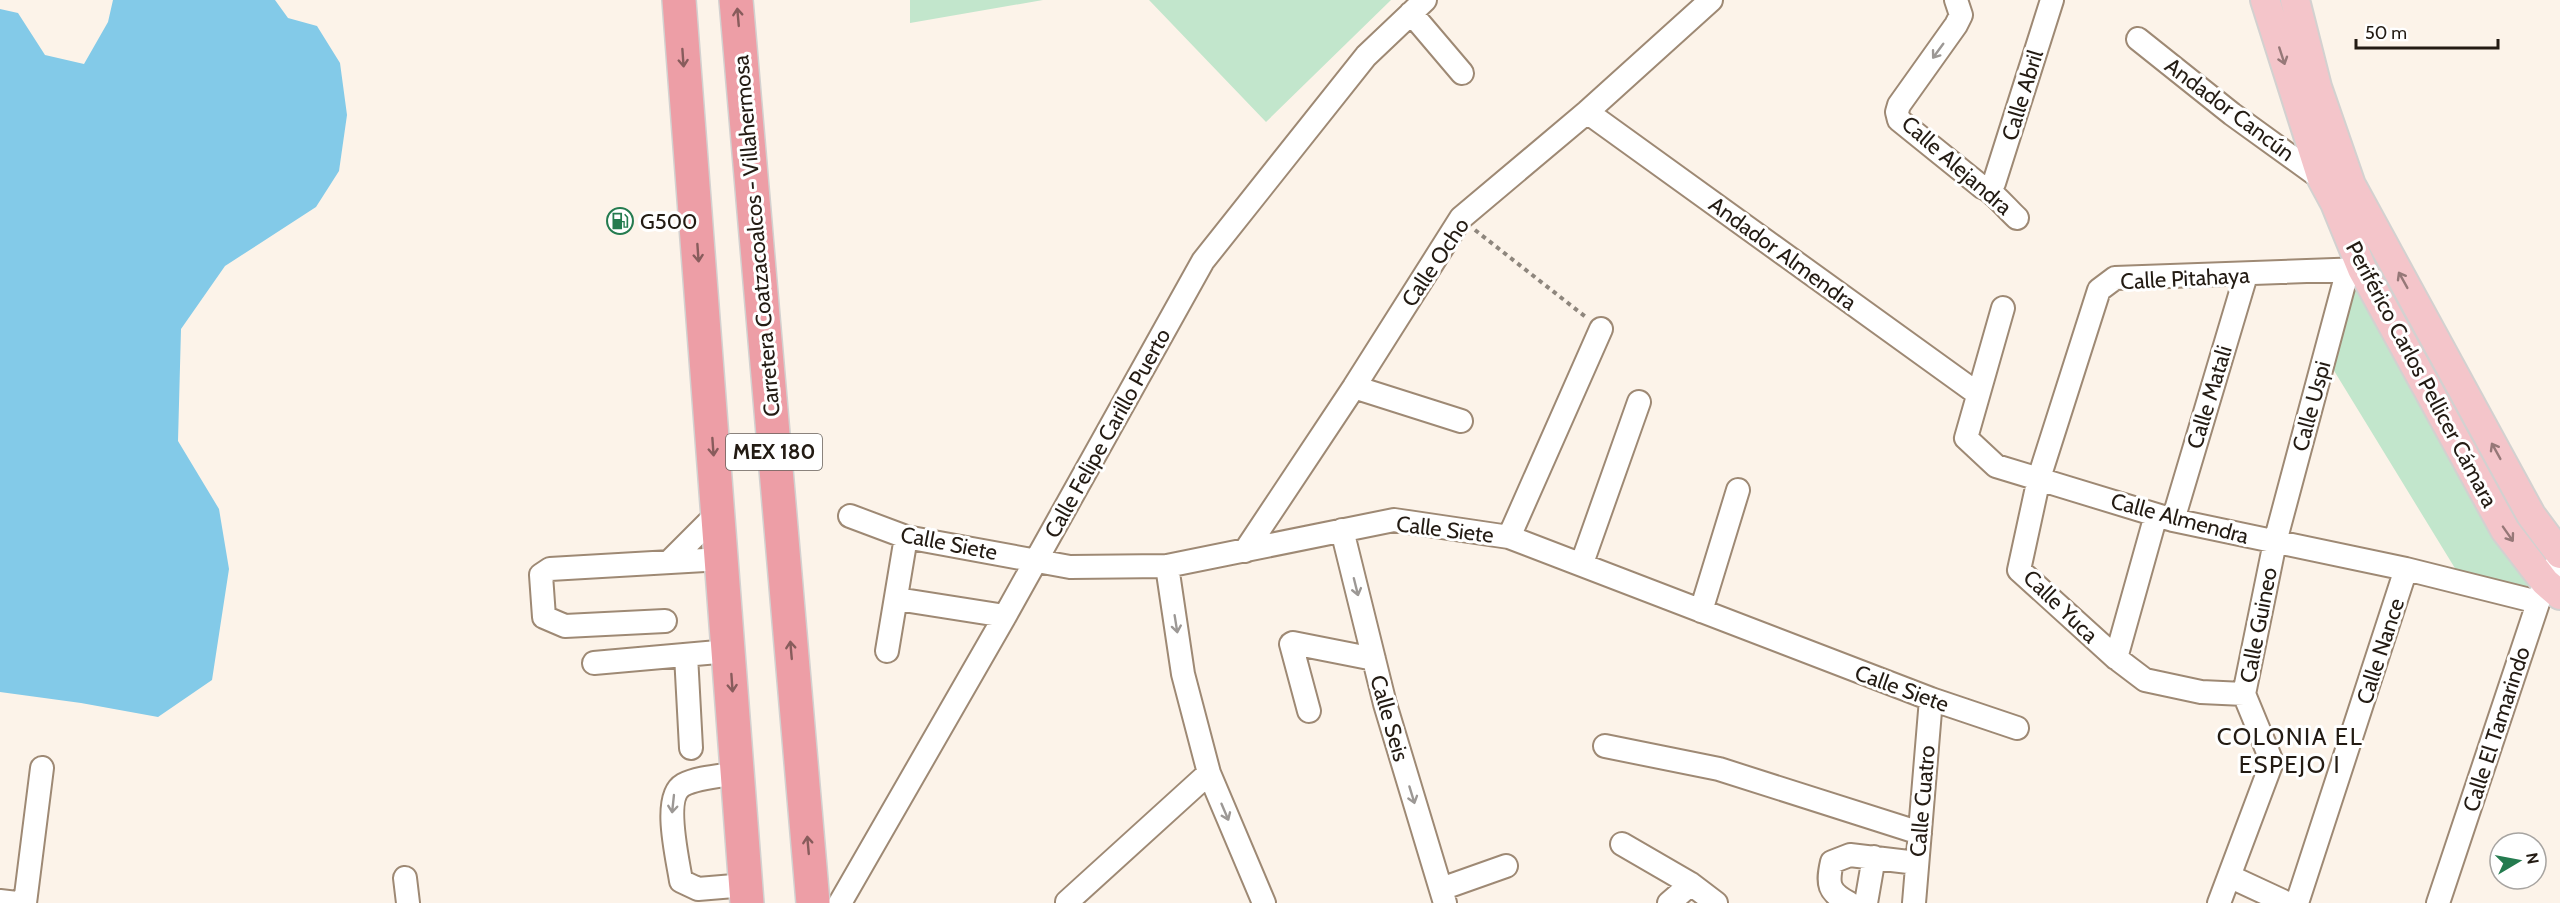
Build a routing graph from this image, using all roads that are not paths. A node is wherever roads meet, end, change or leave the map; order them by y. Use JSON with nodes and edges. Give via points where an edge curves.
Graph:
{"nodes":[{"id":1,"x":679,"y":0,"type":"edge"},
{"id":2,"x":736,"y":0,"type":"edge"},
{"id":3,"x":1711,"y":0,"type":"edge"},
{"id":4,"x":1956,"y":0,"type":"edge"},
{"id":5,"x":2052,"y":0,"type":"edge"},
{"id":6,"x":2265,"y":0,"type":"edge"},
{"id":7,"x":2295,"y":0,"type":"edge"},
{"id":8,"x":1418,"y":7,"type":"edge"},
{"id":9,"x":2138,"y":39,"type":"dead end"},
{"id":10,"x":1462,"y":73,"type":"dead end"},
{"id":11,"x":1587,"y":112,"type":"junction"},
{"id":12,"x":2322,"y":179,"type":"junction"},
{"id":13,"x":1989,"y":189,"type":"junction"},
{"id":14,"x":2017,"y":218,"type":"dead end"},
{"id":15,"x":2355,"y":269,"type":"junction"},
{"id":16,"x":2246,"y":275,"type":"junction"},
{"id":17,"x":2003,"y":308,"type":"dead end"},
{"id":18,"x":1601,"y":329,"type":"road end"},
{"id":19,"x":1354,"y":387,"type":"junction"},
{"id":20,"x":1978,"y":394,"type":"junction"},
{"id":21,"x":1639,"y":402,"type":"dead end"},
{"id":22,"x":1461,"y":422,"type":"dead end"},
{"id":23,"x":2039,"y":478,"type":"junction"},
{"id":24,"x":1738,"y":490,"type":"dead end"},
{"id":25,"x":718,"y":513,"type":"junction"},
{"id":26,"x":850,"y":516,"type":"dead end"},
{"id":27,"x":2164,"y":518,"type":"junction"},
{"id":28,"x":1342,"y":530,"type":"junction"},
{"id":29,"x":906,"y":537,"type":"junction"},
{"id":30,"x":1509,"y":537,"type":"junction"},
{"id":31,"x":2275,"y":542,"type":"junction"},
{"id":32,"x":1245,"y":551,"type":"junction"},
{"id":33,"x":2560,"y":554,"type":"edge"},
{"id":34,"x":722,"y":559,"type":"junction"},
{"id":35,"x":1036,"y":560,"type":"junction"},
{"id":36,"x":670,"y":561,"type":"junction"},
{"id":37,"x":1582,"y":563,"type":"junction"},
{"id":38,"x":1167,"y":566,"type":"junction"},
{"id":39,"x":2406,"y":569,"type":"junction"},
{"id":40,"x":2551,"y":584,"type":"edge"},
{"id":41,"x":897,"y":599,"type":"junction"},
{"id":42,"x":1701,"y":611,"type":"junction"},
{"id":43,"x":1005,"y":616,"type":"junction"},
{"id":44,"x":665,"y":621,"type":"dead end"},
{"id":45,"x":729,"y":651,"type":"junction"},
{"id":46,"x":887,"y":651,"type":"dead end"},
{"id":47,"x":686,"y":655,"type":"junction"},
{"id":48,"x":2116,"y":658,"type":"junction"},
{"id":49,"x":1374,"y":659,"type":"junction"},
{"id":50,"x":594,"y":663,"type":"dead end"},
{"id":51,"x":2244,"y":694,"type":"junction"},
{"id":52,"x":1931,"y":699,"type":"junction"},
{"id":53,"x":1309,"y":711,"type":"dead end"},
{"id":54,"x":2017,"y":728,"type":"dead end"},
{"id":55,"x":1605,"y":746,"type":"dead end"},
{"id":56,"x":691,"y":748,"type":"dead end"},
{"id":57,"x":42,"y":768,"type":"dead end"},
{"id":58,"x":739,"y":773,"type":"junction"},
{"id":59,"x":1209,"y":773,"type":"junction"},
{"id":60,"x":1920,"y":833,"type":"junction"},
{"id":61,"x":1622,"y":844,"type":"dead end"},
{"id":62,"x":1874,"y":857,"type":"junction"},
{"id":63,"x":1917,"y":863,"type":"junction"},
{"id":64,"x":1506,"y":866,"type":"dead end"},
{"id":65,"x":2231,"y":877,"type":"junction"},
{"id":66,"x":405,"y":878,"type":"dead end"},
{"id":67,"x":1690,"y":884,"type":"junction"},
{"id":68,"x":1443,"y":896,"type":"edge"},
{"id":69,"x":745,"y":898,"type":"edge"},
{"id":70,"x":0,"y":900,"type":"edge"},
{"id":71,"x":1067,"y":902,"type":"edge"},
{"id":72,"x":17,"y":903,"type":"edge"},
{"id":73,"x":25,"y":903,"type":"edge"},
{"id":74,"x":408,"y":903,"type":"edge"},
{"id":75,"x":813,"y":903,"type":"edge"},
{"id":76,"x":840,"y":903,"type":"edge"},
{"id":77,"x":1264,"y":903,"type":"edge"},
{"id":78,"x":1669,"y":903,"type":"edge"},
{"id":79,"x":1716,"y":903,"type":"edge"},
{"id":80,"x":1849,"y":903,"type":"edge"},
{"id":81,"x":1866,"y":903,"type":"edge"},
{"id":82,"x":1914,"y":903,"type":"edge"},
{"id":83,"x":2220,"y":903,"type":"edge"},
{"id":84,"x":2287,"y":903,"type":"edge"},
{"id":85,"x":2297,"y":903,"type":"edge"},
{"id":86,"x":2438,"y":903,"type":"edge"}],
"edges":[{"from":1,"to":25,"type":"highway","number":"MEX 180","one_way":true},
{"from":75,"to":2,"type":"highway","name":"Carretera Coatzacoalcos - Villahermosa","number":"MEX 180","one_way":true},
{"from":3,"to":11,"type":"street","name":"Calle Ocho"},
{"from":4,"to":13,"type":"street","name":"Calle Alejandra","one_way":true,"via":[[1961,15],[1956,25],[1897,112],[1899,120]]},
{"from":5,"to":13,"type":"street","name":"Calle Abril"},
{"from":6,"to":12,"type":"main road","name":"Periférico Carlos Pellicer Cámara","one_way":true},
{"from":33,"to":7,"type":"main road","name":"Periférico Carlos Pellicer Cámara","one_way":true,"via":[[2531,515],[2351,185],[2317,87]]},
{"from":8,"to":10,"type":"street"},
{"from":8,"to":35,"type":"street","name":"Calle Felipe Carillo Puerto","via":[[1366,56],[1203,261]]},
{"from":9,"to":12,"type":"street","name":"Andador Cancún"},
{"from":11,"to":19,"type":"street","name":"Calle Ocho","via":[[1461,218]]},
{"from":11,"to":20,"type":"street","name":"Andador Almendra"},
{"from":12,"to":15,"type":"main road","name":"Periférico Carlos Pellicer Cámara","via":[[2335,203]]},
{"from":13,"to":14,"type":"street","name":"Calle Alejandra"},
{"from":15,"to":16,"type":"street","name":"Calle Pitahaya"},
{"from":15,"to":31,"type":"street","name":"Calle Uspi"},
{"from":15,"to":40,"type":"main road","name":"Periférico Carlos Pellicer Cámara","one_way":true,"via":[[2505,530]]},
{"from":16,"to":23,"type":"street","name":"Calle Pitahaya","via":[[2115,278],[2099,290]]},
{"from":16,"to":27,"type":"street","name":"Calle Matali"},
{"from":17,"to":20,"type":"street","name":"Calle Almendra"},
{"from":18,"to":30,"type":"street"},
{"from":19,"to":22,"type":"street"},
{"from":19,"to":32,"type":"street","name":"Calle Ocho"},
{"from":20,"to":23,"type":"street","name":"Calle Almendra","via":[[1966,438],[1996,466]]},
{"from":21,"to":37,"type":"street"},
{"from":23,"to":27,"type":"street","name":"Calle Almendra"},
{"from":23,"to":48,"type":"street","name":"Calle Yuca","via":[[2019,570]]},
{"from":24,"to":42,"type":"street"},
{"from":25,"to":34,"type":"highway","number":"MEX 180"},
{"from":25,"to":36,"type":"street"},
{"from":26,"to":29,"type":"street","name":"Calle Siete"},
{"from":27,"to":31,"type":"street","name":"Calle Almendra"},
{"from":27,"to":48,"type":"street","name":"Calle Matali"},
{"from":28,"to":30,"type":"street","name":"Calle Siete","via":[[1405,520]]},
{"from":28,"to":32,"type":"street","name":"Calle Siete"},
{"from":28,"to":49,"type":"street","name":"Calle Seis","one_way":true},
{"from":29,"to":35,"type":"street","name":"Calle Siete"},
{"from":29,"to":41,"type":"street"},
{"from":30,"to":37,"type":"street","name":"Calle Siete"},
{"from":31,"to":39,"type":"street","name":"Calle Almendra"},
{"from":31,"to":51,"type":"street","name":"Calle Guineo"},
{"from":32,"to":38,"type":"street","name":"Calle Siete"},
{"from":34,"to":36,"type":"street"},
{"from":34,"to":45,"type":"highway","number":"MEX 180"},
{"from":35,"to":38,"type":"street","name":"Calle Siete","via":[[1070,567]]},
{"from":35,"to":43,"type":"street","name":"Calle Felipe Carillo Puerto"},
{"from":36,"to":44,"type":"street","via":[[550,569],[542,574],[544,617],[565,626]]},
{"from":37,"to":42,"type":"street","name":"Calle Siete"},
{"from":38,"to":59,"type":"street","one_way":true,"via":[[1184,674]]},
{"from":39,"to":40,"type":"street","name":"Calle Almendra"},
{"from":39,"to":85,"type":"street","name":"Calle Nance"},
{"from":40,"to":86,"type":"street","name":"Calle El Tamarindo"},
{"from":41,"to":43,"type":"street"},
{"from":41,"to":46,"type":"street"},
{"from":42,"to":52,"type":"street","name":"Calle Siete"},
{"from":43,"to":76,"type":"street","name":"Calle Felipe Carillo Puerto"},
{"from":45,"to":47,"type":"street"},
{"from":45,"to":58,"type":"highway","number":"MEX 180","one_way":true},
{"from":47,"to":50,"type":"street"},
{"from":47,"to":56,"type":"street"},
{"from":48,"to":51,"type":"street","via":[[2145,680],[2201,692]]},
{"from":49,"to":53,"type":"street","via":[[1291,644]]},
{"from":49,"to":68,"type":"street","name":"Calle Seis","one_way":true},
{"from":51,"to":65,"type":"street","name":"Calle Guineo","via":[[2272,762]]},
{"from":52,"to":54,"type":"street","name":"Calle Siete"},
{"from":52,"to":60,"type":"street","name":"Calle Cuatro"},
{"from":55,"to":60,"type":"street","via":[[1719,769]]},
{"from":57,"to":73,"type":"street"},
{"from":58,"to":69,"type":"highway","number":"MEX 180"},
{"from":58,"to":69,"type":"street","one_way":true,"via":[[683,785],[675,792],[672,809],[681,881],[698,889]]},
{"from":59,"to":71,"type":"street"},
{"from":59,"to":77,"type":"street","one_way":true},
{"from":60,"to":63,"type":"street","name":"Calle Cuatro"},
{"from":61,"to":67,"type":"street"},
{"from":62,"to":63,"type":"street"},
{"from":62,"to":80,"type":"street","via":[[1850,855],[1832,862],[1828,880],[1835,895]]},
{"from":62,"to":81,"type":"street"},
{"from":63,"to":82,"type":"street","name":"Calle Cuatro"},
{"from":64,"to":68,"type":"street"},
{"from":65,"to":83,"type":"street","name":"Calle Guineo"},
{"from":65,"to":84,"type":"street"},
{"from":66,"to":74,"type":"street"},
{"from":67,"to":78,"type":"street"},
{"from":67,"to":79,"type":"street"},
{"from":70,"to":72,"type":"street"}]}
